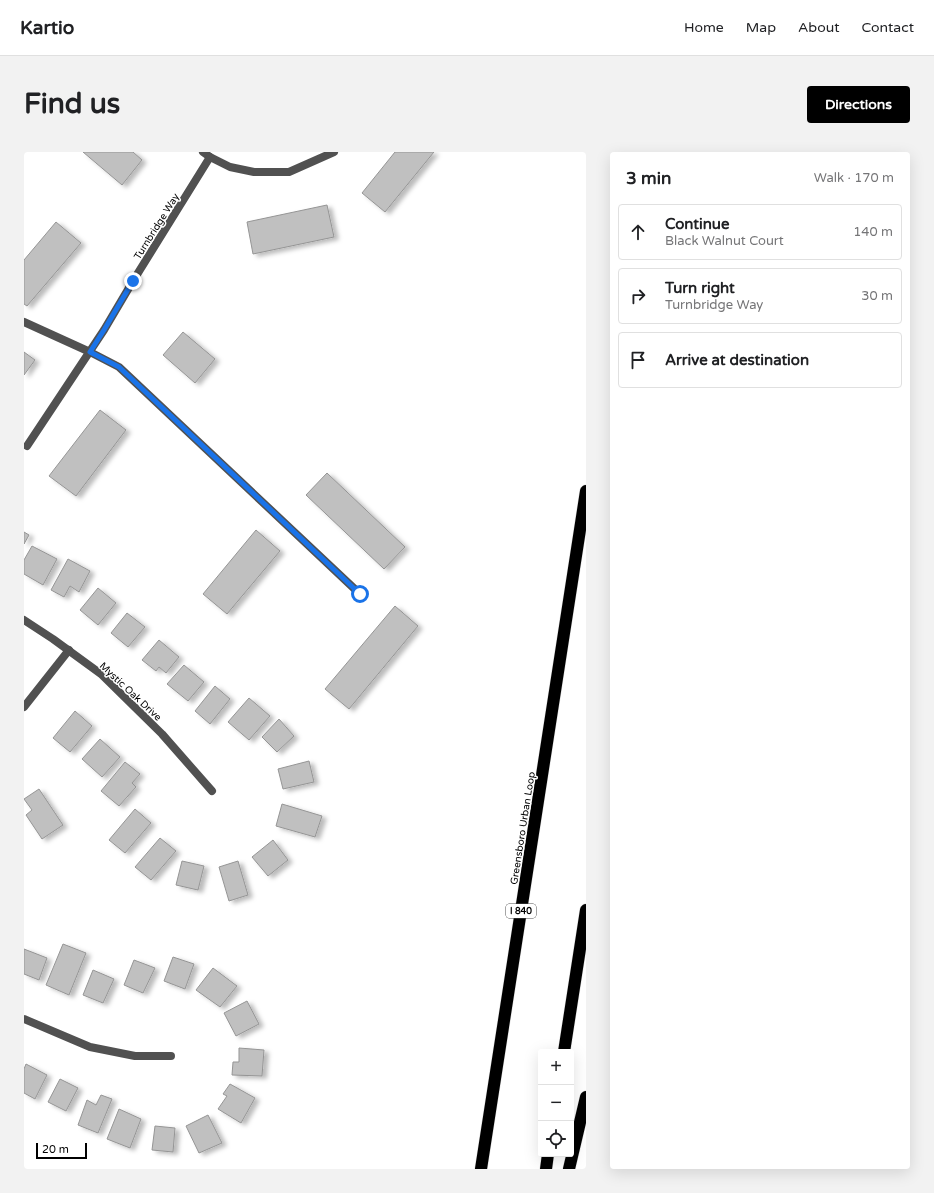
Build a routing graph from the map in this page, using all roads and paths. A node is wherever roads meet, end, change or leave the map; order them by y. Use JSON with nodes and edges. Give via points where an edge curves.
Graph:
{"nodes":[{"id":1,"x":203,"y":152,"type":"edge"},
{"id":2,"x":334,"y":152,"type":"edge"},
{"id":3,"x":210,"y":157,"type":"junction"},
{"id":4,"x":24,"y":322,"type":"edge"},
{"id":5,"x":90,"y":352,"type":"junction"},
{"id":6,"x":27,"y":446,"type":"dead end"},
{"id":7,"x":586,"y":491,"type":"edge"},
{"id":8,"x":360,"y":594,"type":"dead end"},
{"id":9,"x":24,"y":620,"type":"edge"},
{"id":10,"x":69,"y":650,"type":"junction"},
{"id":11,"x":24,"y":707,"type":"edge"},
{"id":12,"x":212,"y":791,"type":"dead end"},
{"id":13,"x":586,"y":910,"type":"edge"},
{"id":14,"x":24,"y":1019,"type":"edge"},
{"id":15,"x":564,"y":1049,"type":"edge"},
{"id":16,"x":171,"y":1056,"type":"dead end"},
{"id":17,"x":586,"y":1097,"type":"edge"},
{"id":18,"x":548,"y":1157,"type":"edge"},
{"id":19,"x":481,"y":1169,"type":"edge"},
{"id":20,"x":546,"y":1169,"type":"edge"},
{"id":21,"x":569,"y":1169,"type":"edge"}],
"edges":[{"from":1,"to":3,"type":"street"},
{"from":2,"to":3,"type":"street","via":[[289,172],[254,172],[230,168]]},
{"from":3,"to":5,"type":"street","name":"Turnbridge Way"},
{"from":4,"to":5,"type":"street"},
{"from":5,"to":6,"type":"street","name":"Turnbridge Way"},
{"from":5,"to":8,"type":"street","via":[[119,367]]},
{"from":7,"to":19,"type":"highway","name":"Greensboro Urban Loop","number":"I 840"},
{"from":9,"to":10,"type":"street","name":"Mystic Oak Drive"},
{"from":10,"to":11,"type":"street"},
{"from":10,"to":12,"type":"street","name":"Mystic Oak Drive","via":[[101,674],[162,734]]},
{"from":13,"to":15,"type":"highway"},
{"from":14,"to":16,"type":"street","via":[[90,1047],[135,1056]]},
{"from":17,"to":21,"type":"highway"},
{"from":18,"to":20,"type":"highway"}]}
